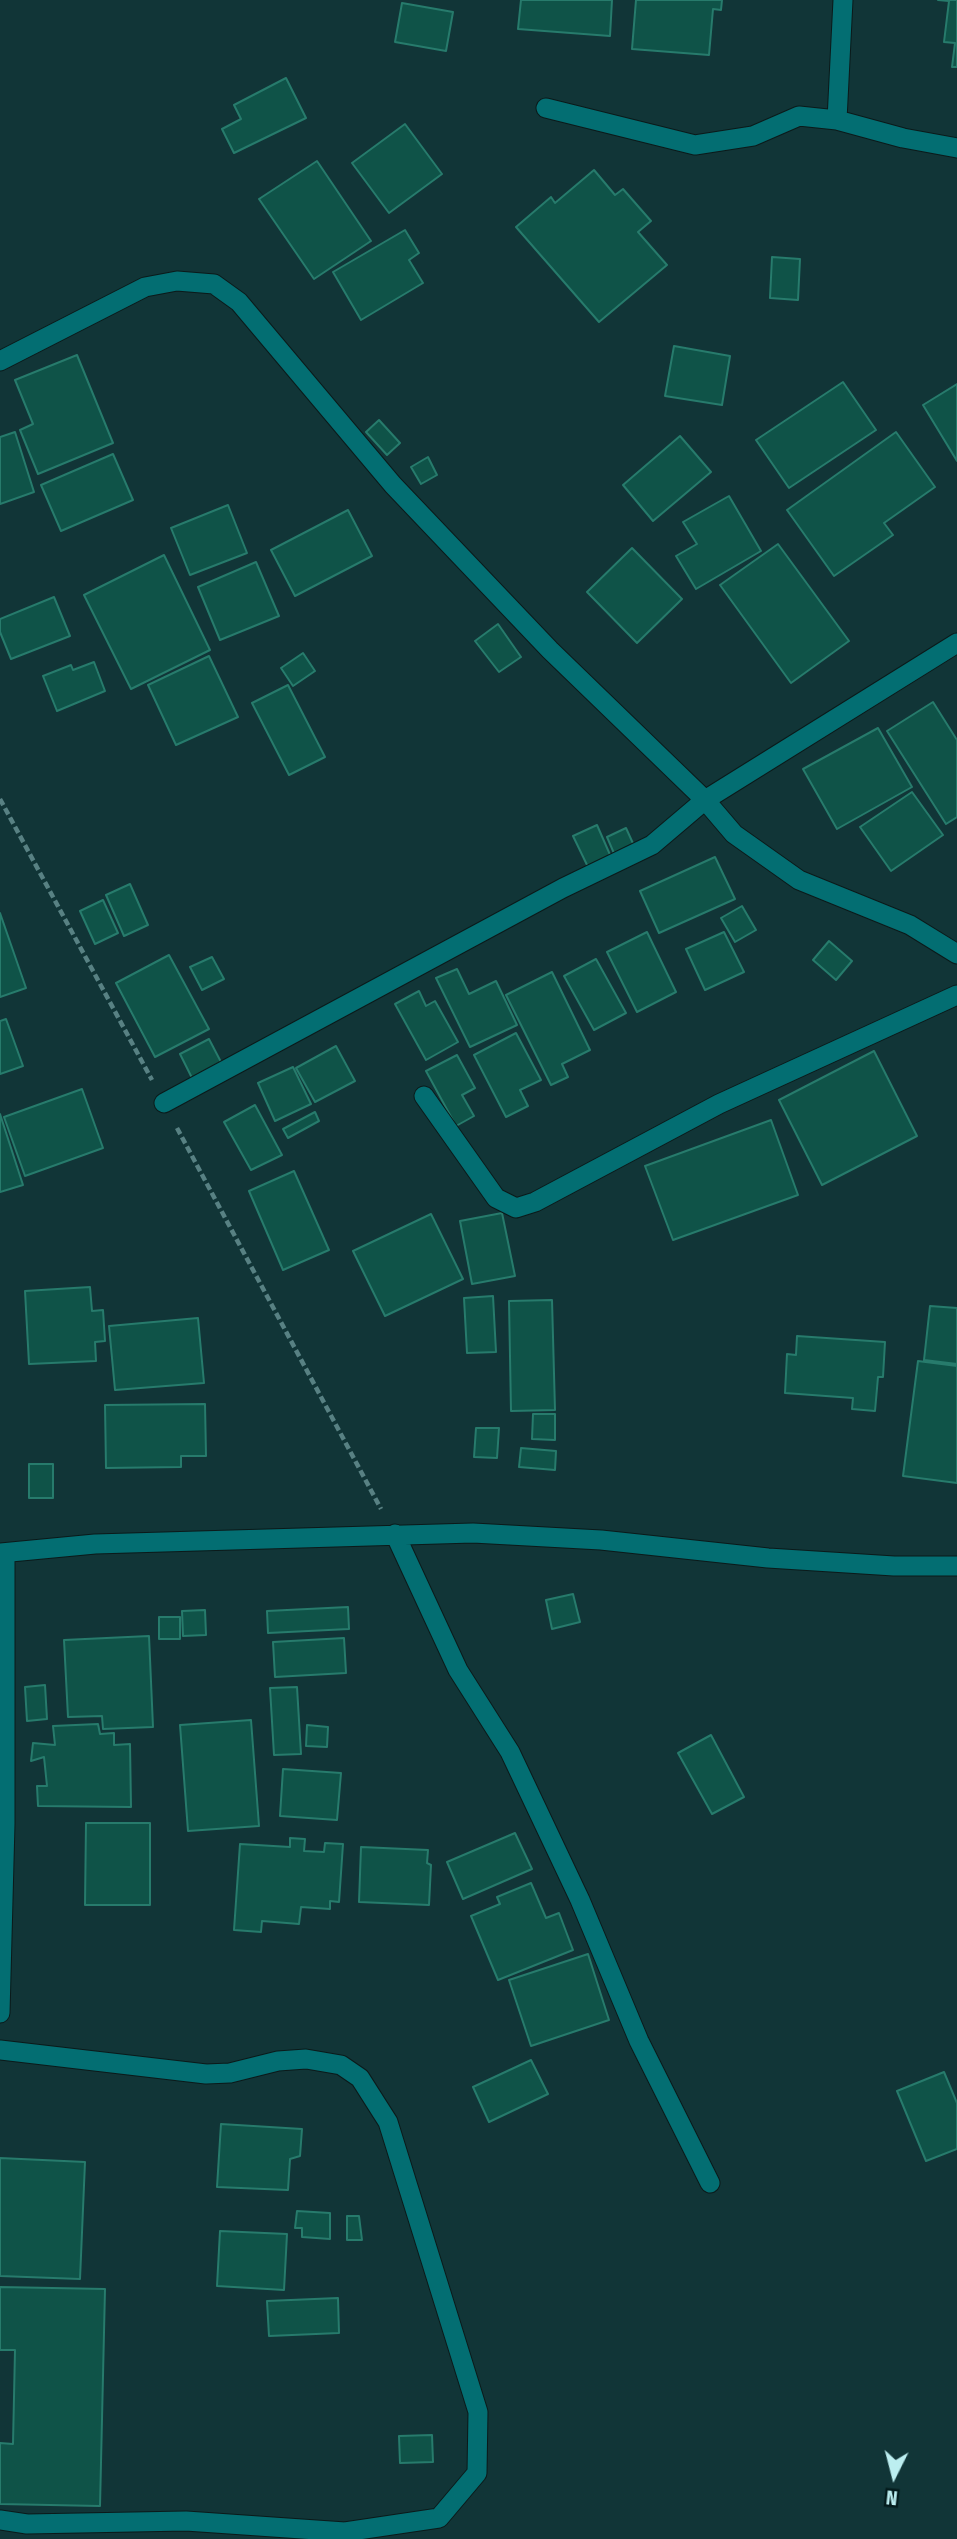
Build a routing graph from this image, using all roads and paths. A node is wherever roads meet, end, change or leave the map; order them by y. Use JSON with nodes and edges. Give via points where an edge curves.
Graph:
{"nodes":[{"id":1,"x":843,"y":0,"type":"edge"},
{"id":2,"x":545,"y":108,"type":"dead end"},
{"id":3,"x":837,"y":120,"type":"junction"},
{"id":4,"x":957,"y":148,"type":"edge"},
{"id":5,"x":0,"y":361,"type":"edge"},
{"id":6,"x":957,"y":643,"type":"edge"},
{"id":7,"x":0,"y":799,"type":"edge"},
{"id":8,"x":705,"y":800,"type":"junction"},
{"id":9,"x":957,"y":954,"type":"edge"},
{"id":10,"x":957,"y":995,"type":"edge"},
{"id":11,"x":424,"y":1097,"type":"dead end"},
{"id":12,"x":164,"y":1103,"type":"junction"},
{"id":13,"x":395,"y":1534,"type":"junction"},
{"id":14,"x":3,"y":1553,"type":"edge"},
{"id":15,"x":957,"y":1566,"type":"edge"},
{"id":16,"x":0,"y":2013,"type":"edge"},
{"id":17,"x":0,"y":2050,"type":"edge"},
{"id":18,"x":710,"y":2183,"type":"dead end"},
{"id":19,"x":0,"y":2520,"type":"edge"}],
"edges":[{"from":1,"to":3,"type":"street"},
{"from":2,"to":3,"type":"street","via":[[695,145],[753,136],[799,116]]},
{"from":3,"to":4,"type":"street"},
{"from":5,"to":8,"type":"street","via":[[145,287],[177,281],[214,285],[239,302],[393,485],[550,650]]},
{"from":6,"to":8,"type":"street"},
{"from":7,"to":12,"type":"path"},
{"from":8,"to":9,"type":"street","via":[[734,834],[799,880],[910,925]]},
{"from":8,"to":12,"type":"street","via":[[652,845],[563,888]]},
{"from":10,"to":11,"type":"street","via":[[719,1104],[516,1208],[496,1198]]},
{"from":12,"to":13,"type":"path"},
{"from":13,"to":14,"type":"street","via":[[95,1544]]},
{"from":13,"to":15,"type":"street","via":[[499,1534],[768,1558]]},
{"from":13,"to":18,"type":"street","via":[[458,1670],[510,1752],[580,1900],[639,2041]]},
{"from":14,"to":16,"type":"street","via":[[5,1824]]},
{"from":17,"to":19,"type":"street","via":[[206,2074],[306,2059],[341,2065],[360,2078],[388,2122],[478,2412],[477,2473],[439,2518],[345,2532],[186,2521],[27,2524]]}]}
